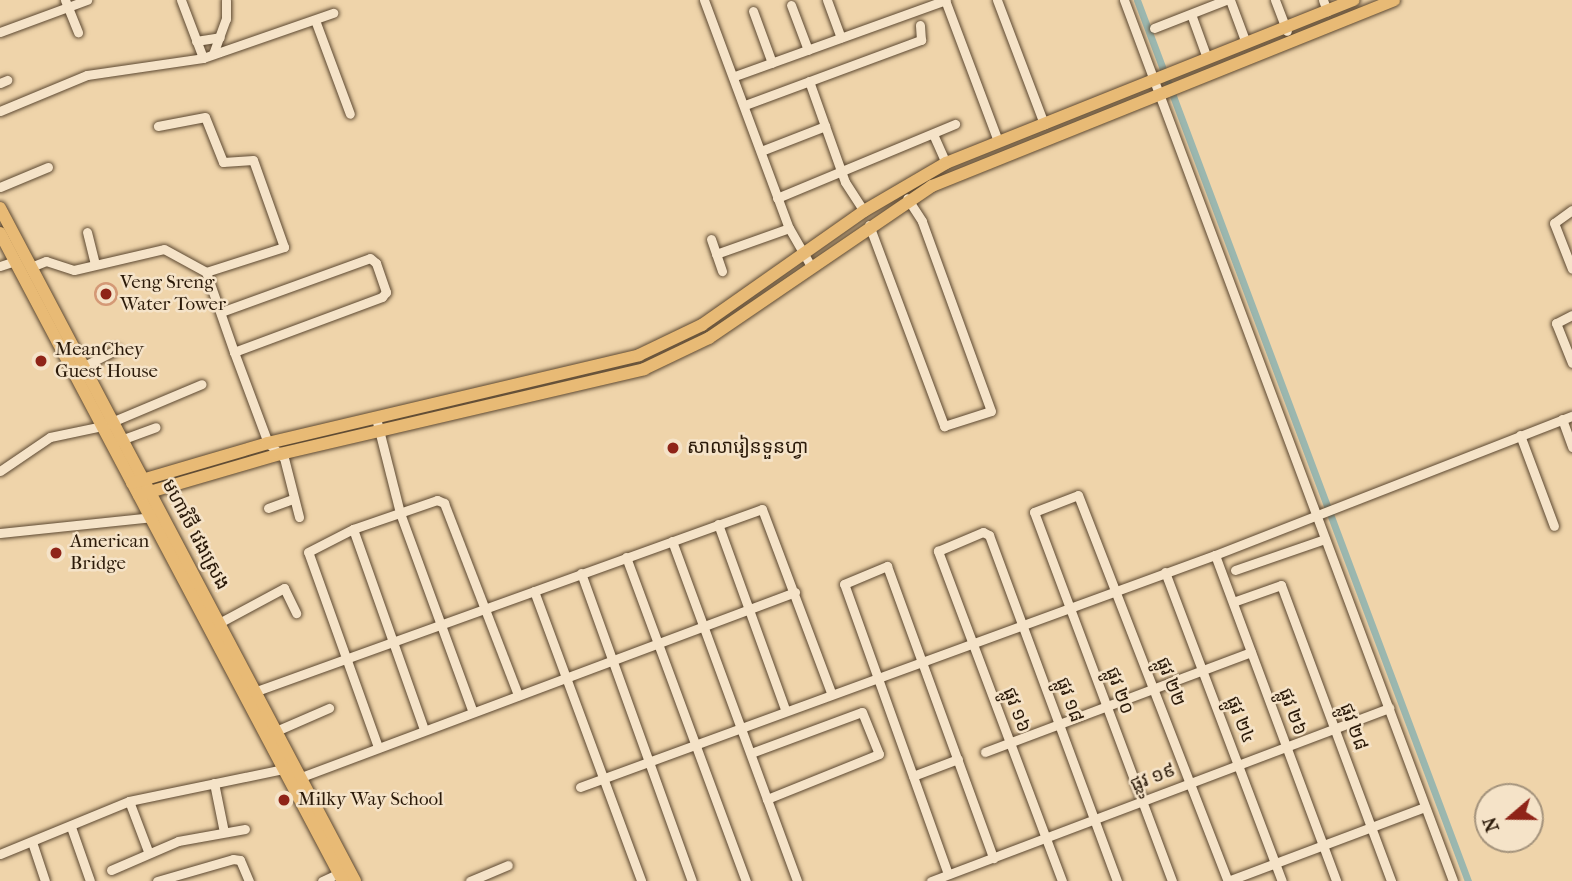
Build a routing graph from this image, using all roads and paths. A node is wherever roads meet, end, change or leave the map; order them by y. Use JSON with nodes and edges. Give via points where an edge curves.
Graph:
{"nodes":[{"id":1,"x":87,"y":0,"type":"edge"},
{"id":2,"x":181,"y":0,"type":"edge"},
{"id":3,"x":226,"y":0,"type":"edge"},
{"id":4,"x":704,"y":0,"type":"edge"},
{"id":5,"x":827,"y":0,"type":"edge"},
{"id":6,"x":946,"y":0,"type":"edge"},
{"id":7,"x":997,"y":0,"type":"edge"},
{"id":8,"x":1124,"y":0,"type":"edge"},
{"id":9,"x":1228,"y":0,"type":"edge"},
{"id":10,"x":1275,"y":0,"type":"edge"},
{"id":11,"x":1354,"y":0,"type":"edge"},
{"id":12,"x":1394,"y":0,"type":"edge"},
{"id":13,"x":67,"y":4,"type":"edge"},
{"id":14,"x":791,"y":5,"type":"dead end"},
{"id":15,"x":1325,"y":5,"type":"edge"},
{"id":16,"x":753,"y":11,"type":"dead end"},
{"id":17,"x":333,"y":13,"type":"dead end"},
{"id":18,"x":1191,"y":14,"type":"junction"},
{"id":19,"x":315,"y":20,"type":"junction"},
{"id":20,"x":920,"y":25,"type":"dead end"},
{"id":21,"x":1285,"y":27,"type":"junction"},
{"id":22,"x":1154,"y":28,"type":"dead end"},
{"id":23,"x":0,"y":32,"type":"edge"},
{"id":24,"x":78,"y":33,"type":"dead end"},
{"id":25,"x":220,"y":37,"type":"junction"},
{"id":26,"x":841,"y":38,"type":"junction"},
{"id":27,"x":196,"y":41,"type":"junction"},
{"id":28,"x":1291,"y":41,"type":"junction"},
{"id":29,"x":1246,"y":43,"type":"junction"},
{"id":30,"x":808,"y":50,"type":"junction"},
{"id":31,"x":213,"y":54,"type":"junction"},
{"id":32,"x":202,"y":58,"type":"junction"},
{"id":33,"x":1207,"y":58,"type":"junction"},
{"id":34,"x":772,"y":63,"type":"junction"},
{"id":35,"x":735,"y":76,"type":"junction"},
{"id":36,"x":1162,"y":77,"type":"junction"},
{"id":37,"x":808,"y":81,"type":"junction"},
{"id":38,"x":1167,"y":91,"type":"junction"},
{"id":39,"x":745,"y":105,"type":"junction"},
{"id":40,"x":0,"y":110,"type":"edge"},
{"id":41,"x":350,"y":114,"type":"dead end"},
{"id":42,"x":955,"y":124,"type":"dead end"},
{"id":43,"x":1044,"y":124,"type":"junction"},
{"id":44,"x":158,"y":125,"type":"dead end"},
{"id":45,"x":825,"y":126,"type":"junction"},
{"id":46,"x":933,"y":134,"type":"junction"},
{"id":47,"x":998,"y":141,"type":"junction"},
{"id":48,"x":761,"y":151,"type":"junction"},
{"id":49,"x":946,"y":163,"type":"junction"},
{"id":50,"x":48,"y":167,"type":"dead end"},
{"id":51,"x":842,"y":173,"type":"junction"},
{"id":52,"x":0,"y":187,"type":"edge"},
{"id":53,"x":900,"y":188,"type":"junction"},
{"id":54,"x":777,"y":198,"type":"junction"},
{"id":55,"x":908,"y":200,"type":"junction"},
{"id":56,"x":0,"y":208,"type":"edge"},
{"id":57,"x":1572,"y":210,"type":"edge"},
{"id":58,"x":864,"y":211,"type":"junction"},
{"id":59,"x":869,"y":225,"type":"junction"},
{"id":60,"x":789,"y":228,"type":"junction"},
{"id":61,"x":87,"y":232,"type":"dead end"},
{"id":62,"x":0,"y":233,"type":"edge"},
{"id":63,"x":711,"y":239,"type":"dead end"},
{"id":64,"x":716,"y":254,"type":"junction"},
{"id":65,"x":804,"y":256,"type":"junction"},
{"id":66,"x":15,"y":261,"type":"junction"},
{"id":67,"x":96,"y":263,"type":"junction"},
{"id":68,"x":0,"y":266,"type":"edge"},
{"id":69,"x":31,"y":267,"type":"junction"},
{"id":70,"x":812,"y":268,"type":"junction"},
{"id":71,"x":1572,"y":269,"type":"edge"},
{"id":72,"x":722,"y":271,"type":"dead end"},
{"id":73,"x":206,"y":272,"type":"junction"},
{"id":74,"x":221,"y":312,"type":"junction"},
{"id":75,"x":1572,"y":316,"type":"edge"},
{"id":76,"x":670,"y":342,"type":"junction"},
{"id":77,"x":117,"y":349,"type":"dead end"},
{"id":78,"x":234,"y":352,"type":"junction"},
{"id":79,"x":674,"y":356,"type":"junction"},
{"id":80,"x":1572,"y":363,"type":"edge"},
{"id":81,"x":83,"y":366,"type":"junction"},
{"id":82,"x":607,"y":366,"type":"junction"},
{"id":83,"x":611,"y":380,"type":"junction"},
{"id":84,"x":202,"y":384,"type":"dead end"},
{"id":85,"x":1572,"y":416,"type":"edge"},
{"id":86,"x":376,"y":418,"type":"junction"},
{"id":87,"x":1562,"y":419,"type":"junction"},
{"id":88,"x":108,"y":424,"type":"junction"},
{"id":89,"x":156,"y":427,"type":"dead end"},
{"id":90,"x":379,"y":432,"type":"junction"},
{"id":91,"x":1520,"y":435,"type":"junction"},
{"id":92,"x":117,"y":442,"type":"junction"},
{"id":93,"x":268,"y":443,"type":"junction"},
{"id":94,"x":1572,"y":447,"type":"edge"},
{"id":95,"x":280,"y":454,"type":"junction"},
{"id":96,"x":0,"y":471,"type":"edge"},
{"id":97,"x":137,"y":480,"type":"junction"},
{"id":98,"x":144,"y":493,"type":"junction"},
{"id":99,"x":293,"y":499,"type":"junction"},
{"id":100,"x":268,"y":508,"type":"dead end"},
{"id":101,"x":400,"y":513,"type":"junction"},
{"id":102,"x":1034,"y":513,"type":"joint"},
{"id":103,"x":1317,"y":514,"type":"junction"},
{"id":104,"x":156,"y":516,"type":"junction"},
{"id":105,"x":299,"y":517,"type":"dead end"},
{"id":106,"x":718,"y":524,"type":"junction"},
{"id":107,"x":1554,"y":526,"type":"dead end"},
{"id":108,"x":353,"y":529,"type":"junction"},
{"id":109,"x":988,"y":532,"type":"joint"},
{"id":110,"x":0,"y":533,"type":"edge"},
{"id":111,"x":1325,"y":539,"type":"junction"},
{"id":112,"x":672,"y":541,"type":"junction"},
{"id":113,"x":1215,"y":555,"type":"junction"},
{"id":114,"x":626,"y":557,"type":"junction"},
{"id":115,"x":1235,"y":570,"type":"dead end"},
{"id":116,"x":1165,"y":572,"type":"junction"},
{"id":117,"x":581,"y":573,"type":"junction"},
{"id":118,"x":1117,"y":589,"type":"junction"},
{"id":119,"x":534,"y":591,"type":"junction"},
{"id":120,"x":795,"y":592,"type":"junction"},
{"id":121,"x":1233,"y":602,"type":"junction"},
{"id":122,"x":1069,"y":607,"type":"junction"},
{"id":123,"x":485,"y":608,"type":"junction"},
{"id":124,"x":751,"y":609,"type":"junction"},
{"id":125,"x":296,"y":613,"type":"dead end"},
{"id":126,"x":219,"y":623,"type":"junction"},
{"id":127,"x":440,"y":625,"type":"junction"},
{"id":128,"x":1022,"y":625,"type":"junction"},
{"id":129,"x":704,"y":626,"type":"junction"},
{"id":130,"x":394,"y":642,"type":"junction"},
{"id":131,"x":659,"y":643,"type":"junction"},
{"id":132,"x":972,"y":643,"type":"junction"},
{"id":133,"x":1251,"y":652,"type":"junction"},
{"id":134,"x":346,"y":658,"type":"junction"},
{"id":135,"x":923,"y":659,"type":"junction"},
{"id":136,"x":613,"y":660,"type":"junction"},
{"id":137,"x":1202,"y":670,"type":"junction"},
{"id":138,"x":878,"y":676,"type":"junction"},
{"id":139,"x":566,"y":678,"type":"junction"},
{"id":140,"x":1154,"y":688,"type":"junction"},
{"id":141,"x":831,"y":692,"type":"junction"},
{"id":142,"x":518,"y":695,"type":"junction"},
{"id":143,"x":251,"y":696,"type":"junction"},
{"id":144,"x":1107,"y":706,"type":"junction"},
{"id":145,"x":329,"y":708,"type":"dead end"},
{"id":146,"x":1388,"y":708,"type":"junction"},
{"id":147,"x":785,"y":709,"type":"junction"},
{"id":148,"x":472,"y":712,"type":"junction"},
{"id":149,"x":1059,"y":724,"type":"junction"},
{"id":150,"x":741,"y":726,"type":"junction"},
{"id":151,"x":1335,"y":729,"type":"junction"},
{"id":152,"x":424,"y":730,"type":"junction"},
{"id":153,"x":276,"y":731,"type":"junction"},
{"id":154,"x":1010,"y":743,"type":"junction"},
{"id":155,"x":695,"y":744,"type":"junction"},
{"id":156,"x":378,"y":747,"type":"junction"},
{"id":157,"x":1287,"y":747,"type":"junction"},
{"id":158,"x":985,"y":752,"type":"dead end"},
{"id":159,"x":751,"y":753,"type":"junction"},
{"id":160,"x":958,"y":760,"type":"junction"},
{"id":161,"x":648,"y":761,"type":"junction"},
{"id":162,"x":1238,"y":765,"type":"junction"},
{"id":163,"x":289,"y":767,"type":"junction"},
{"id":164,"x":913,"y":776,"type":"junction"},
{"id":165,"x":603,"y":778,"type":"junction"},
{"id":166,"x":295,"y":780,"type":"junction"},
{"id":167,"x":214,"y":783,"type":"junction"},
{"id":168,"x":1191,"y":783,"type":"junction"},
{"id":169,"x":580,"y":787,"type":"dead end"},
{"id":170,"x":767,"y":800,"type":"junction"},
{"id":171,"x":129,"y":801,"type":"junction"},
{"id":172,"x":1142,"y":801,"type":"junction"},
{"id":173,"x":1425,"y":807,"type":"junction"},
{"id":174,"x":1094,"y":819,"type":"junction"},
{"id":175,"x":71,"y":827,"type":"junction"},
{"id":176,"x":1371,"y":828,"type":"junction"},
{"id":177,"x":245,"y":829,"type":"dead end"},
{"id":178,"x":224,"y":832,"type":"junction"},
{"id":179,"x":1045,"y":838,"type":"junction"},
{"id":180,"x":32,"y":842,"type":"junction"},
{"id":181,"x":1323,"y":846,"type":"junction"},
{"id":182,"x":148,"y":851,"type":"junction"},
{"id":183,"x":0,"y":854,"type":"edge"},
{"id":184,"x":993,"y":858,"type":"junction"},
{"id":185,"x":1276,"y":863,"type":"junction"},
{"id":186,"x":508,"y":865,"type":"dead end"},
{"id":187,"x":111,"y":870,"type":"dead end"},
{"id":188,"x":189,"y":870,"type":"junction"},
{"id":189,"x":948,"y":874,"type":"junction"},
{"id":190,"x":340,"y":877,"type":"edge"},
{"id":191,"x":45,"y":881,"type":"edge"},
{"id":192,"x":90,"y":881,"type":"edge"},
{"id":193,"x":157,"y":881,"type":"edge"},
{"id":194,"x":193,"y":881,"type":"edge"},
{"id":195,"x":249,"y":881,"type":"edge"},
{"id":196,"x":322,"y":881,"type":"edge"},
{"id":197,"x":355,"y":881,"type":"edge"},
{"id":198,"x":470,"y":881,"type":"edge"},
{"id":199,"x":641,"y":881,"type":"edge"},
{"id":200,"x":692,"y":881,"type":"edge"},
{"id":201,"x":746,"y":881,"type":"edge"},
{"id":202,"x":797,"y":881,"type":"edge"},
{"id":203,"x":930,"y":881,"type":"edge"},
{"id":204,"x":1062,"y":881,"type":"edge"},
{"id":205,"x":1117,"y":881,"type":"edge"},
{"id":206,"x":1172,"y":881,"type":"edge"},
{"id":207,"x":1228,"y":881,"type":"edge"},
{"id":208,"x":1282,"y":881,"type":"edge"},
{"id":209,"x":1336,"y":881,"type":"edge"},
{"id":210,"x":1391,"y":881,"type":"edge"},
{"id":211,"x":1453,"y":881,"type":"edge"}],
"edges":[{"from":1,"to":13,"type":"street"},
{"from":2,"to":27,"type":"street"},
{"from":3,"to":25,"type":"street"},
{"from":4,"to":35,"type":"street"},
{"from":5,"to":26,"type":"street"},
{"from":6,"to":26,"type":"street"},
{"from":6,"to":47,"type":"street"},
{"from":7,"to":43,"type":"street"},
{"from":8,"to":36,"type":"street"},
{"from":9,"to":18,"type":"street"},
{"from":9,"to":29,"type":"street"},
{"from":10,"to":21,"type":"street"},
{"from":11,"to":15,"type":"main road"},
{"from":12,"to":28,"type":"main road"},
{"from":13,"to":23,"type":"street"},
{"from":13,"to":24,"type":"street"},
{"from":14,"to":30,"type":"street"},
{"from":15,"to":21,"type":"main road"},
{"from":16,"to":34,"type":"street"},
{"from":17,"to":19,"type":"street"},
{"from":18,"to":22,"type":"street"},
{"from":18,"to":33,"type":"street"},
{"from":19,"to":31,"type":"street"},
{"from":19,"to":41,"type":"street"},
{"from":20,"to":37,"type":"street","via":[[921,40]]},
{"from":21,"to":28,"type":"street"},
{"from":21,"to":29,"type":"main road"},
{"from":25,"to":27,"type":"street"},
{"from":25,"to":31,"type":"street"},
{"from":26,"to":30,"type":"street"},
{"from":27,"to":32,"type":"street"},
{"from":28,"to":38,"type":"main road"},
{"from":29,"to":33,"type":"main road"},
{"from":30,"to":34,"type":"street"},
{"from":31,"to":32,"type":"street"},
{"from":32,"to":40,"type":"street","via":[[87,75]]},
{"from":33,"to":36,"type":"main road"},
{"from":34,"to":35,"type":"street"},
{"from":35,"to":39,"type":"street"},
{"from":36,"to":38,"type":"street"},
{"from":36,"to":43,"type":"main road"},
{"from":37,"to":39,"type":"street"},
{"from":37,"to":45,"type":"street"},
{"from":38,"to":55,"type":"main road","via":[[954,175]]},
{"from":38,"to":103,"type":"street"},
{"from":39,"to":48,"type":"street"},
{"from":42,"to":46,"type":"street"},
{"from":43,"to":47,"type":"main road"},
{"from":44,"to":73,"type":"street","via":[[205,117],[223,162],[253,160],[285,242],[279,250]]},
{"from":45,"to":48,"type":"street"},
{"from":45,"to":51,"type":"street"},
{"from":46,"to":49,"type":"street"},
{"from":46,"to":51,"type":"street"},
{"from":47,"to":49,"type":"main road"},
{"from":48,"to":54,"type":"street"},
{"from":49,"to":53,"type":"main road"},
{"from":50,"to":52,"type":"street"},
{"from":51,"to":54,"type":"street"},
{"from":51,"to":58,"type":"street"},
{"from":53,"to":55,"type":"street"},
{"from":53,"to":58,"type":"main road"},
{"from":54,"to":60,"type":"street"},
{"from":55,"to":59,"type":"main road"},
{"from":55,"to":59,"type":"street","via":[[922,221],[991,411],[944,426]]},
{"from":56,"to":69,"type":"main road","name":"មហាវិថី វេងស្រេង"},
{"from":57,"to":71,"type":"street","via":[[1554,222]]},
{"from":58,"to":65,"type":"main road"},
{"from":59,"to":70,"type":"main road"},
{"from":60,"to":64,"type":"street"},
{"from":60,"to":65,"type":"street"},
{"from":61,"to":67,"type":"street"},
{"from":62,"to":66,"type":"main road","name":"មហាវិថី វេងស្រេង"},
{"from":63,"to":64,"type":"street"},
{"from":64,"to":72,"type":"street"},
{"from":65,"to":70,"type":"street"},
{"from":65,"to":76,"type":"main road"},
{"from":66,"to":68,"type":"street"},
{"from":66,"to":88,"type":"main road","name":"មហាវិថី វេងស្រេង"},
{"from":67,"to":69,"type":"street","via":[[74,271],[46,261]]},
{"from":67,"to":73,"type":"street","via":[[164,249]]},
{"from":69,"to":81,"type":"main road","name":"មហាវិថី វេងស្រេង"},
{"from":70,"to":79,"type":"main road"},
{"from":73,"to":74,"type":"street"},
{"from":74,"to":78,"type":"street"},
{"from":74,"to":78,"type":"street","via":[[370,258],[384,285],[382,298]]},
{"from":75,"to":80,"type":"street","via":[[1556,323]]},
{"from":76,"to":79,"type":"main road"},
{"from":76,"to":82,"type":"main road"},
{"from":77,"to":81,"type":"street"},
{"from":78,"to":93,"type":"street"},
{"from":79,"to":83,"type":"main road"},
{"from":81,"to":88,"type":"main road","name":"មហាវិថី វេងស្រេង"},
{"from":82,"to":83,"type":"main road"},
{"from":82,"to":86,"type":"main road"},
{"from":83,"to":90,"type":"main road"},
{"from":84,"to":88,"type":"street"},
{"from":85,"to":87,"type":"street"},
{"from":86,"to":90,"type":"street"},
{"from":86,"to":93,"type":"main road"},
{"from":87,"to":91,"type":"street"},
{"from":87,"to":94,"type":"street"},
{"from":88,"to":92,"type":"main road","name":"មហាវិថី វេងស្រេង"},
{"from":88,"to":96,"type":"street","via":[[50,437]]},
{"from":89,"to":92,"type":"street"},
{"from":90,"to":95,"type":"main road"},
{"from":90,"to":101,"type":"street"},
{"from":91,"to":103,"type":"street"},
{"from":91,"to":107,"type":"street"},
{"from":92,"to":97,"type":"main road","name":"មហាវិថី វេងស្រេង"},
{"from":93,"to":95,"type":"street"},
{"from":93,"to":97,"type":"main road"},
{"from":95,"to":98,"type":"main road"},
{"from":95,"to":99,"type":"street"},
{"from":97,"to":98,"type":"main road","name":"មហាវិថី វេងស្រេង"},
{"from":98,"to":104,"type":"main road","name":"មហាវិថី វេងស្រេង"},
{"from":99,"to":100,"type":"street"},
{"from":99,"to":105,"type":"street"},
{"from":101,"to":108,"type":"street"},
{"from":101,"to":123,"type":"street","via":[[436,500],[444,503]]},
{"from":101,"to":127,"type":"street"},
{"from":102,"to":118,"type":"street","name":"ផ្លូវ ២២","via":[[1082,494]]},
{"from":102,"to":122,"type":"street","name":"ផ្លូវ ២០"},
{"from":103,"to":111,"type":"street"},
{"from":103,"to":113,"type":"street"},
{"from":104,"to":110,"type":"street"},
{"from":104,"to":126,"type":"main road","name":"មហាវិថី វេងស្រេង"},
{"from":104,"to":143,"type":"main road","name":"មហាវិថី វេងស្រេង"},
{"from":106,"to":112,"type":"street"},
{"from":106,"to":120,"type":"street","via":[[764,510]]},
{"from":106,"to":124,"type":"street"},
{"from":108,"to":130,"type":"street"},
{"from":108,"to":134,"type":"street","via":[[308,548]]},
{"from":109,"to":128,"type":"street","name":"ផ្លូវ ១៨"},
{"from":109,"to":132,"type":"street","name":"ផ្លូវ ១៦","via":[[938,551]]},
{"from":111,"to":115,"type":"street"},
{"from":111,"to":146,"type":"street"},
{"from":112,"to":114,"type":"street"},
{"from":112,"to":129,"type":"street"},
{"from":113,"to":116,"type":"street"},
{"from":113,"to":121,"type":"street","name":"ផ្លូវ ២៦"},
{"from":114,"to":117,"type":"street"},
{"from":114,"to":131,"type":"street"},
{"from":116,"to":118,"type":"street"},
{"from":116,"to":137,"type":"street","name":"ផ្លូវ ២៤"},
{"from":117,"to":119,"type":"street"},
{"from":117,"to":136,"type":"street"},
{"from":118,"to":122,"type":"street"},
{"from":118,"to":140,"type":"street","name":"ផ្លូវ ២២"},
{"from":119,"to":123,"type":"street"},
{"from":119,"to":139,"type":"street"},
{"from":120,"to":124,"type":"street"},
{"from":120,"to":141,"type":"street"},
{"from":121,"to":133,"type":"street","name":"ផ្លូវ ២៦"},
{"from":121,"to":151,"type":"street","name":"ផ្លូវ ២៨","via":[[1281,586]]},
{"from":122,"to":128,"type":"street"},
{"from":122,"to":144,"type":"street","name":"ផ្លូវ ២០"},
{"from":123,"to":127,"type":"street"},
{"from":123,"to":142,"type":"street"},
{"from":124,"to":129,"type":"street"},
{"from":124,"to":147,"type":"street"},
{"from":125,"to":126,"type":"street","via":[[284,588]]},
{"from":126,"to":143,"type":"main road","name":"មហាវិថី វេងស្រេង"},
{"from":127,"to":130,"type":"street"},
{"from":127,"to":148,"type":"street"},
{"from":128,"to":132,"type":"street"},
{"from":128,"to":149,"type":"street","name":"ផ្លូវ ១៨"},
{"from":129,"to":131,"type":"street"},
{"from":129,"to":150,"type":"street"},
{"from":130,"to":134,"type":"street"},
{"from":130,"to":152,"type":"street"},
{"from":131,"to":136,"type":"street"},
{"from":131,"to":155,"type":"street"},
{"from":132,"to":135,"type":"street"},
{"from":132,"to":154,"type":"street","name":"ផ្លូវ ១៦"},
{"from":133,"to":137,"type":"street"},
{"from":133,"to":157,"type":"street","name":"ផ្លូវ ២៦"},
{"from":134,"to":143,"type":"street"},
{"from":134,"to":156,"type":"street"},
{"from":135,"to":138,"type":"street"},
{"from":135,"to":138,"type":"street","via":[[887,566],[844,582]]},
{"from":135,"to":160,"type":"street"},
{"from":136,"to":139,"type":"street"},
{"from":136,"to":161,"type":"street"},
{"from":137,"to":140,"type":"street"},
{"from":137,"to":162,"type":"street","name":"ផ្លូវ ២៤"},
{"from":138,"to":141,"type":"street"},
{"from":138,"to":164,"type":"street"},
{"from":139,"to":142,"type":"street"},
{"from":139,"to":165,"type":"street"},
{"from":140,"to":144,"type":"street"},
{"from":140,"to":168,"type":"street","name":"ផ្លូវ ២២"},
{"from":141,"to":147,"type":"street"},
{"from":142,"to":148,"type":"street"},
{"from":143,"to":153,"type":"main road","name":"មហាវិថី វេងស្រេង"},
{"from":143,"to":163,"type":"main road","name":"មហាវិថី វេងស្រេង"},
{"from":144,"to":149,"type":"street"},
{"from":144,"to":172,"type":"street","name":"ផ្លូវ ២០"},
{"from":145,"to":153,"type":"street"},
{"from":146,"to":151,"type":"street","name":"ផ្លូវ ១៩"},
{"from":146,"to":173,"type":"street"},
{"from":147,"to":150,"type":"street"},
{"from":148,"to":152,"type":"street"},
{"from":149,"to":154,"type":"street"},
{"from":149,"to":174,"type":"street","name":"ផ្លូវ ១៨"},
{"from":150,"to":155,"type":"street"},
{"from":150,"to":159,"type":"street"},
{"from":151,"to":157,"type":"street","name":"ផ្លូវ ១៩"},
{"from":151,"to":176,"type":"street","name":"ផ្លូវ ២៨"},
{"from":152,"to":156,"type":"street"},
{"from":153,"to":163,"type":"main road","name":"មហាវិថី វេងស្រេង"},
{"from":154,"to":158,"type":"street"},
{"from":154,"to":179,"type":"street","name":"ផ្លូវ ១៦"},
{"from":155,"to":161,"type":"street"},
{"from":155,"to":201,"type":"street"},
{"from":156,"to":166,"type":"street"},
{"from":157,"to":162,"type":"street","name":"ផ្លូវ ១៩"},
{"from":157,"to":181,"type":"street","name":"ផ្លូវ ២៦"},
{"from":159,"to":170,"type":"street"},
{"from":159,"to":170,"type":"street","via":[[862,712],[878,754]]},
{"from":160,"to":164,"type":"street"},
{"from":160,"to":184,"type":"street"},
{"from":161,"to":165,"type":"street"},
{"from":161,"to":200,"type":"street"},
{"from":162,"to":168,"type":"street","name":"ផ្លូវ ១៩"},
{"from":162,"to":185,"type":"street","name":"ផ្លូវ ២៤"},
{"from":163,"to":166,"type":"main road","name":"មហាវិថី វេងស្រេង"},
{"from":163,"to":167,"type":"street"},
{"from":164,"to":189,"type":"street"},
{"from":165,"to":169,"type":"street"},
{"from":165,"to":199,"type":"street"},
{"from":166,"to":190,"type":"main road","name":"មហាវិថី វេងស្រេង"},
{"from":166,"to":197,"type":"main road","name":"មហាវិថី វេងស្រេង"},
{"from":167,"to":171,"type":"street"},
{"from":167,"to":178,"type":"street"},
{"from":168,"to":172,"type":"street","name":"ផ្លូវ ១៩"},
{"from":168,"to":207,"type":"street","name":"ផ្លូវ ២២"},
{"from":170,"to":202,"type":"street"},
{"from":171,"to":175,"type":"street"},
{"from":171,"to":182,"type":"street"},
{"from":172,"to":174,"type":"street","name":"ផ្លូវ ១៩"},
{"from":172,"to":206,"type":"street","name":"ផ្លូវ ២០"},
{"from":173,"to":176,"type":"street"},
{"from":173,"to":211,"type":"street"},
{"from":174,"to":179,"type":"street","name":"ផ្លូវ ១៩"},
{"from":174,"to":205,"type":"street","name":"ផ្លូវ ១៨"},
{"from":175,"to":180,"type":"street"},
{"from":175,"to":192,"type":"street"},
{"from":176,"to":181,"type":"street"},
{"from":176,"to":210,"type":"street","name":"ផ្លូវ ២៨"},
{"from":177,"to":178,"type":"street"},
{"from":178,"to":182,"type":"street"},
{"from":179,"to":184,"type":"street","name":"ផ្លូវ ១៩"},
{"from":179,"to":204,"type":"street","name":"ផ្លូវ ១៦"},
{"from":180,"to":183,"type":"street"},
{"from":180,"to":191,"type":"street"},
{"from":181,"to":185,"type":"street"},
{"from":181,"to":209,"type":"street","name":"ផ្លូវ ២៦"},
{"from":182,"to":187,"type":"street"},
{"from":184,"to":189,"type":"street","name":"ផ្លូវ ១៩"},
{"from":185,"to":207,"type":"street"},
{"from":185,"to":208,"type":"street","name":"ផ្លូវ ២៤"},
{"from":186,"to":198,"type":"street"},
{"from":188,"to":193,"type":"street"},
{"from":188,"to":194,"type":"street"},
{"from":188,"to":195,"type":"street","via":[[237,859]]},
{"from":189,"to":203,"type":"street","name":"ផ្លូវ ១៩"},
{"from":190,"to":196,"type":"street"}]}
